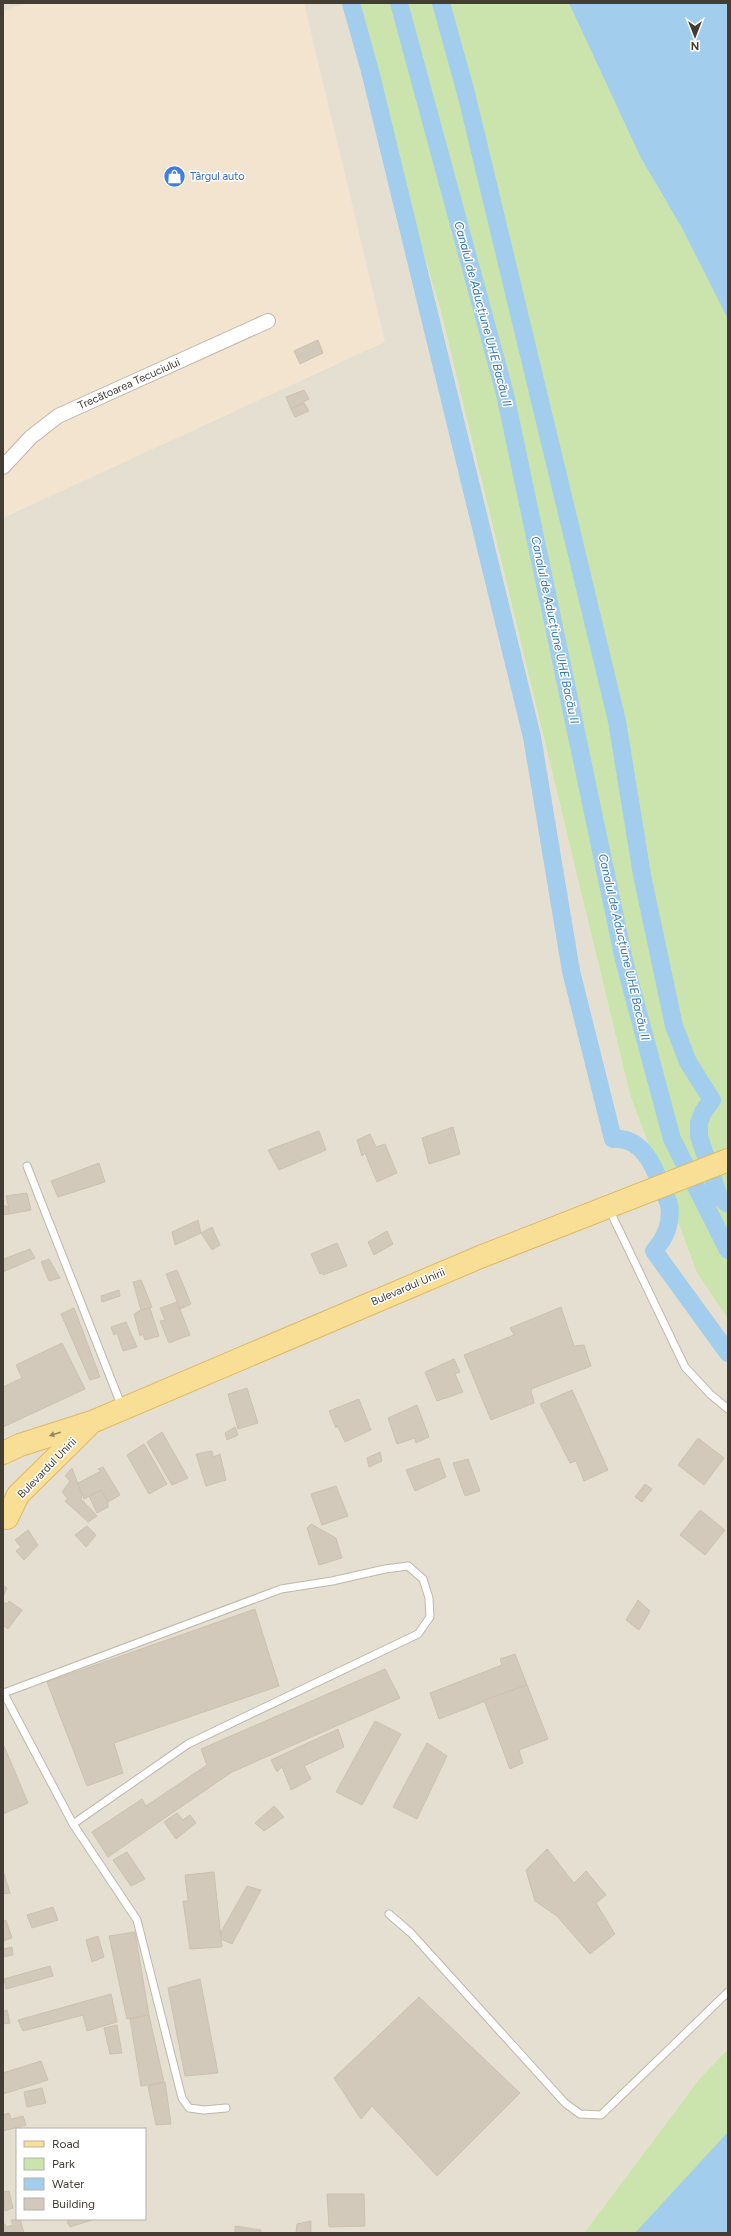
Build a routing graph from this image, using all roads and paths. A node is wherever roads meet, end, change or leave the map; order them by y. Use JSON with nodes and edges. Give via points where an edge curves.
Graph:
{"nodes":[{"id":1,"x":268,"y":321,"type":"dead end"},
{"id":2,"x":3,"y":467,"type":"edge"},
{"id":3,"x":728,"y":1160,"type":"edge"},
{"id":4,"x":27,"y":1166,"type":"dead end"},
{"id":5,"x":608,"y":1207,"type":"junction"},
{"id":6,"x":123,"y":1409,"type":"junction"},
{"id":7,"x":728,"y":1409,"type":"edge"},
{"id":8,"x":92,"y":1422,"type":"junction"},
{"id":9,"x":3,"y":1453,"type":"edge"},
{"id":10,"x":4,"y":1518,"type":"edge"},
{"id":11,"x":4,"y":1693,"type":"edge"},
{"id":12,"x":73,"y":1824,"type":"junction"},
{"id":13,"x":389,"y":1914,"type":"dead end"},
{"id":14,"x":728,"y":1992,"type":"edge"},
{"id":15,"x":226,"y":2108,"type":"dead end"}],
"edges":[{"from":1,"to":2,"type":"street","name":"Trecătoarea Tecuciului","via":[[58,416],[31,437]]},
{"from":3,"to":5,"type":"main road","name":"Bulevardul Unirii"},
{"from":4,"to":6,"type":"lane"},
{"from":5,"to":6,"type":"main road","name":"Bulevardul Unirii","via":[[480,1257]]},
{"from":5,"to":7,"type":"lane","via":[[685,1367]]},
{"from":6,"to":8,"type":"main road","name":"Bulevardul Unirii"},
{"from":8,"to":9,"type":"main road","name":"Bulevardul Unirii","one_way":true},
{"from":8,"to":10,"type":"main road","name":"Bulevardul Unirii","via":[[18,1495]]},
{"from":11,"to":12,"type":"lane"},
{"from":11,"to":12,"type":"lane","via":[[281,1589],[408,1566],[423,1579],[429,1598],[430,1617],[418,1634],[188,1744]]},
{"from":12,"to":15,"type":"lane","via":[[138,1920],[182,2098],[189,2108]]},
{"from":13,"to":14,"type":"lane","via":[[411,1933],[566,2103],[580,2114],[601,2115]]}]}
